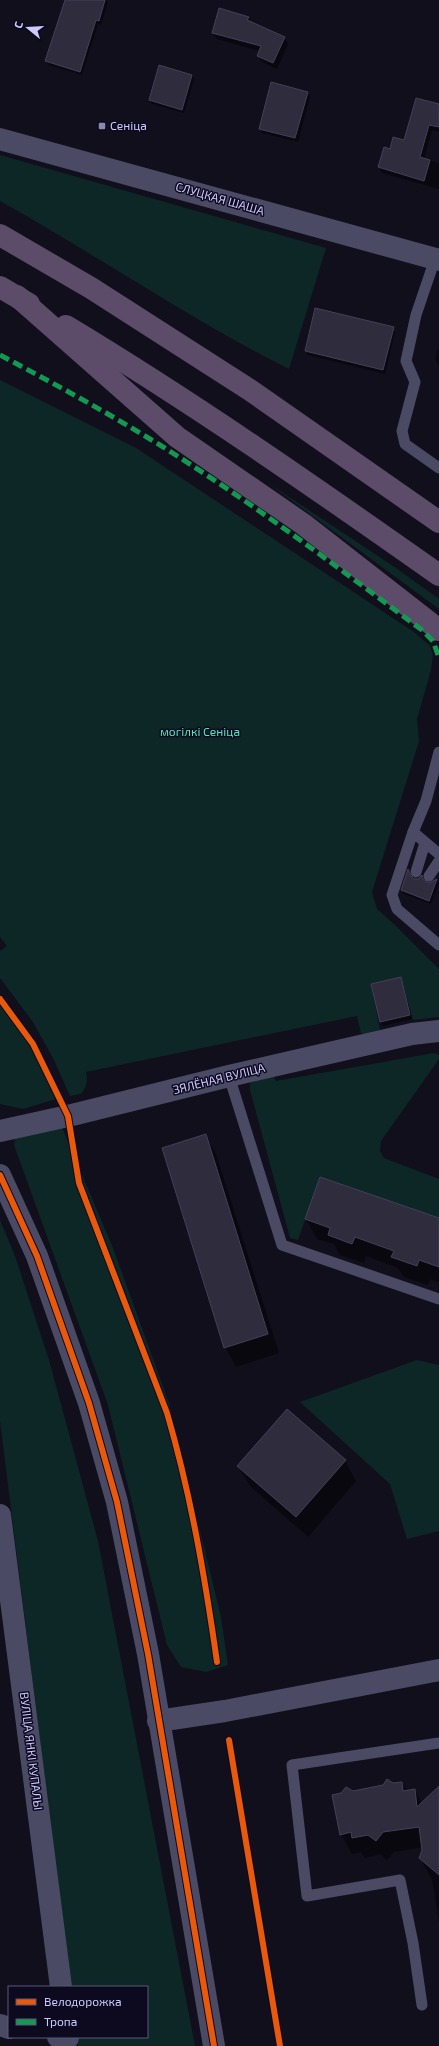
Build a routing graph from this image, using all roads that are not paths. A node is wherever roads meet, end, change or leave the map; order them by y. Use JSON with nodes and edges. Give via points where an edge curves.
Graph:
{"nodes":[{"id":1,"x":0,"y":139,"type":"edge"},
{"id":2,"x":0,"y":235,"type":"edge"},
{"id":3,"x":437,"y":259,"type":"edge"},
{"id":4,"x":8,"y":292,"type":"edge"},
{"id":5,"x":439,"y":468,"type":"edge"},
{"id":6,"x":439,"y":522,"type":"edge"},
{"id":7,"x":439,"y":575,"type":"edge"},
{"id":8,"x":439,"y":630,"type":"edge"},
{"id":9,"x":439,"y":752,"type":"edge"},
{"id":10,"x":413,"y":832,"type":"junction"},
{"id":11,"x":425,"y":843,"type":"junction"},
{"id":12,"x":439,"y":854,"type":"edge"},
{"id":13,"x":439,"y":860,"type":"edge"},
{"id":14,"x":416,"y":872,"type":"dead end"},
{"id":15,"x":429,"y":876,"type":"dead end"},
{"id":16,"x":439,"y":945,"type":"edge"},
{"id":17,"x":439,"y":1031,"type":"edge"},
{"id":18,"x":229,"y":1076,"type":"junction"},
{"id":19,"x":0,"y":1131,"type":"edge"},
{"id":20,"x":0,"y":1175,"type":"edge"},
{"id":21,"x":439,"y":1299,"type":"edge"},
{"id":22,"x":0,"y":1515,"type":"edge"},
{"id":23,"x":439,"y":1670,"type":"edge"},
{"id":24,"x":158,"y":1721,"type":"junction"},
{"id":25,"x":439,"y":1743,"type":"edge"},
{"id":26,"x":61,"y":1986,"type":"edge"},
{"id":27,"x":422,"y":2005,"type":"dead end"},
{"id":28,"x":214,"y":2046,"type":"edge"}],
"edges":[{"from":1,"to":3,"type":"street","name":"СЛУЦКАЯ ШАША"},
{"from":2,"to":6,"type":"highway","via":[[91,288],[250,390]]},
{"from":3,"to":5,"type":"lane","via":[[416,315],[406,361],[415,382],[402,431],[405,444]]},
{"from":4,"to":7,"type":"highway","via":[[122,360],[264,452]]},
{"from":4,"to":8,"type":"highway","via":[[177,437],[303,524]]},
{"from":9,"to":10,"type":"lane","via":[[426,801]]},
{"from":10,"to":11,"type":"lane"},
{"from":10,"to":16,"type":"lane","via":[[392,895],[397,909]]},
{"from":11,"to":12,"type":"lane"},
{"from":11,"to":14,"type":"lane"},
{"from":13,"to":15,"type":"lane"},
{"from":17,"to":18,"type":"street","name":"ЗЯЛЁНАЯ ВУЛІЦА","via":[[412,1034]]},
{"from":18,"to":19,"type":"street","name":"ЗЯЛЁНАЯ ВУЛІЦА"},
{"from":18,"to":21,"type":"lane","via":[[282,1245]]},
{"from":20,"to":24,"type":"street","via":[[37,1256],[89,1403],[117,1502],[148,1654]]},
{"from":22,"to":26,"type":"street","name":"ВУЛІЦА ЯНКІ КУПАЛЫ"},
{"from":23,"to":24,"type":"street"},
{"from":24,"to":28,"type":"street"},
{"from":25,"to":27,"type":"lane","via":[[292,1765],[307,1896],[400,1880]]}]}
